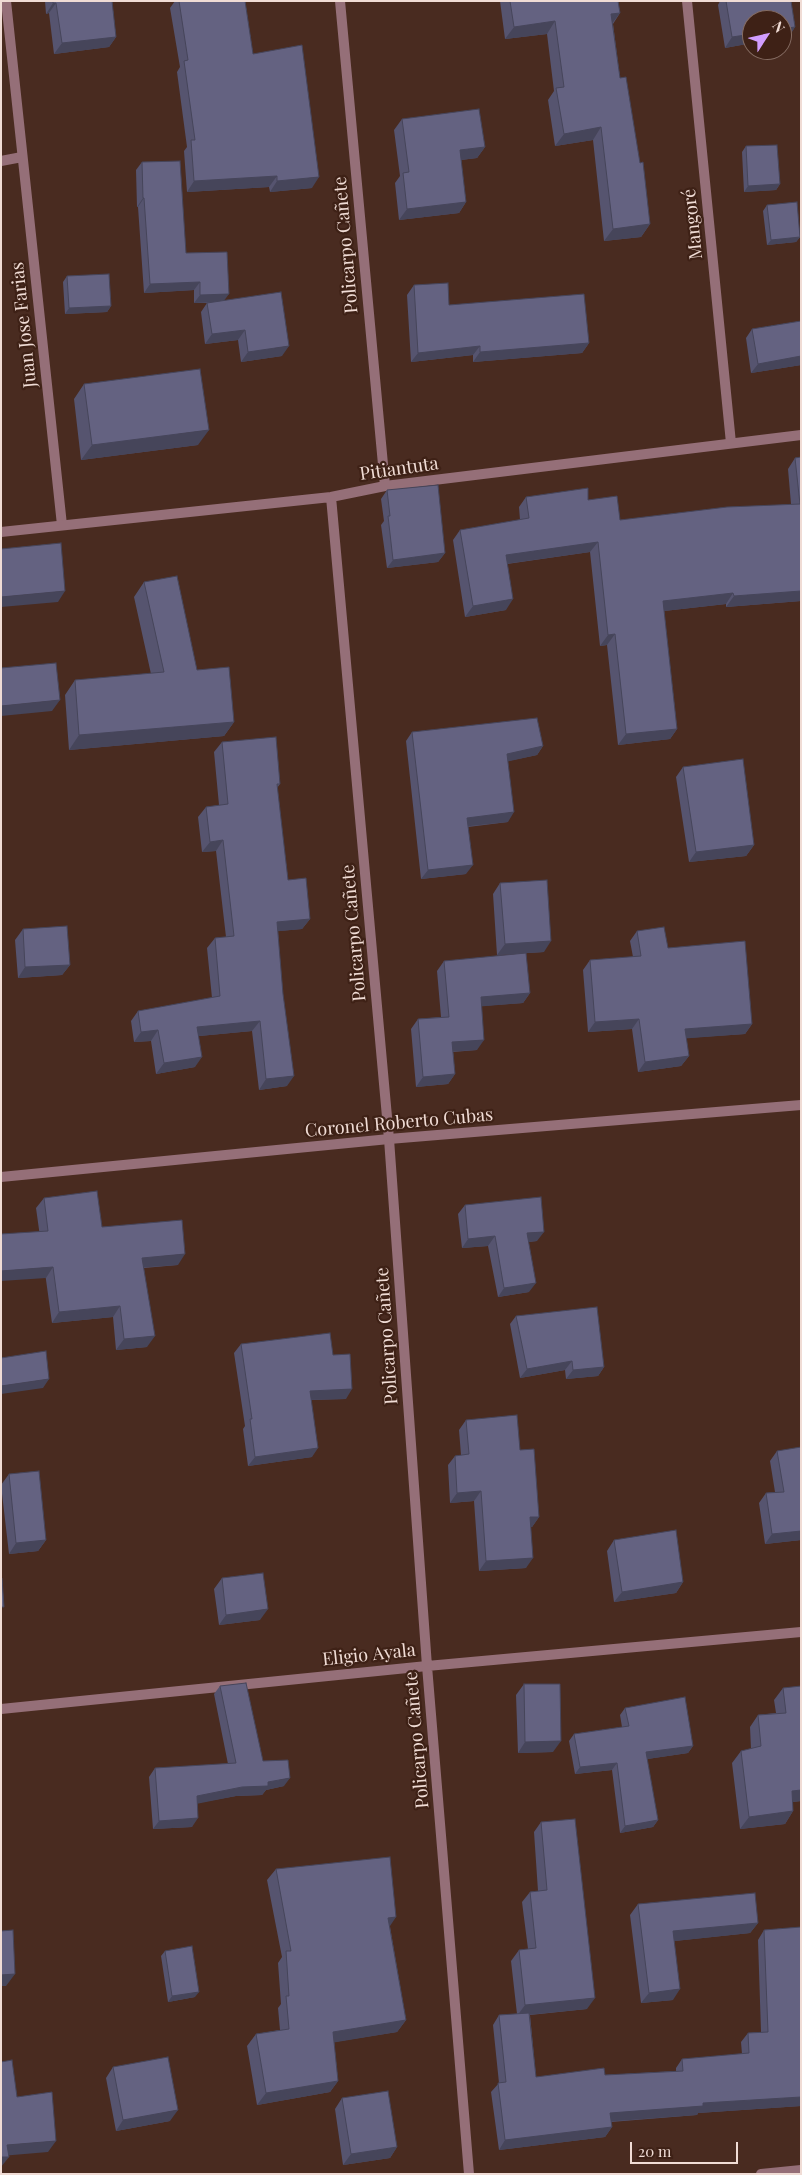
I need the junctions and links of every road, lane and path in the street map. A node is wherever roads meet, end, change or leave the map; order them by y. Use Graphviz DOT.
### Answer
graph roads {
  1 [pos="6,1"];
  2 [pos="340,1"];
  3 [pos="687,1"];
  4 [pos="22,157"];
  5 [pos="1,161"];
  6 [pos="801,435"];
  7 [pos="731,443"];
  8 [pos="385,486"];
  9 [pos="331,497"];
  10 [pos="62,525"];
  11 [pos="1,532"];
  12 [pos="801,1105"];
  13 [pos="389,1139"];
  14 [pos="1,1177"];
  15 [pos="801,1632"];
  16 [pos="427,1666"];
  17 [pos="1,1708"];
  18 [pos="801,2170"];
  19 [pos="470,2174"];
  20 [pos="761,2174"];
  1 -- 4 [label="street, Juan Jose Farias"];
  2 -- 8 [label="street, Policarpo Cañete"];
  3 -- 7 [label="street, Mangoré"];
  4 -- 5 [label="street"];
  4 -- 10 [label="street, Juan Jose Farias"];
  6 -- 7 [label="street, Pitiantuta"];
  7 -- 8 [label="street, Pitiantuta"];
  8 -- 9 [label="street, Pitiantuta"];
  9 -- 10 [label="street, Pitiantuta"];
  9 -- 13 [label="street, Policarpo Cañete"];
  10 -- 11 [label="street, Pitiantuta"];
  12 -- 13 [label="street, Coronel Roberto Cubas"];
  13 -- 14 [label="street, Coronel Roberto Cubas"];
  13 -- 16 [label="street, Policarpo Cañete"];
  15 -- 16 [label="street, Eligio Ayala"];
  16 -- 17 [label="street, Eligio Ayala"];
  16 -- 19 [label="street, Policarpo Cañete"];
  18 -- 20 [label="street"];
}
